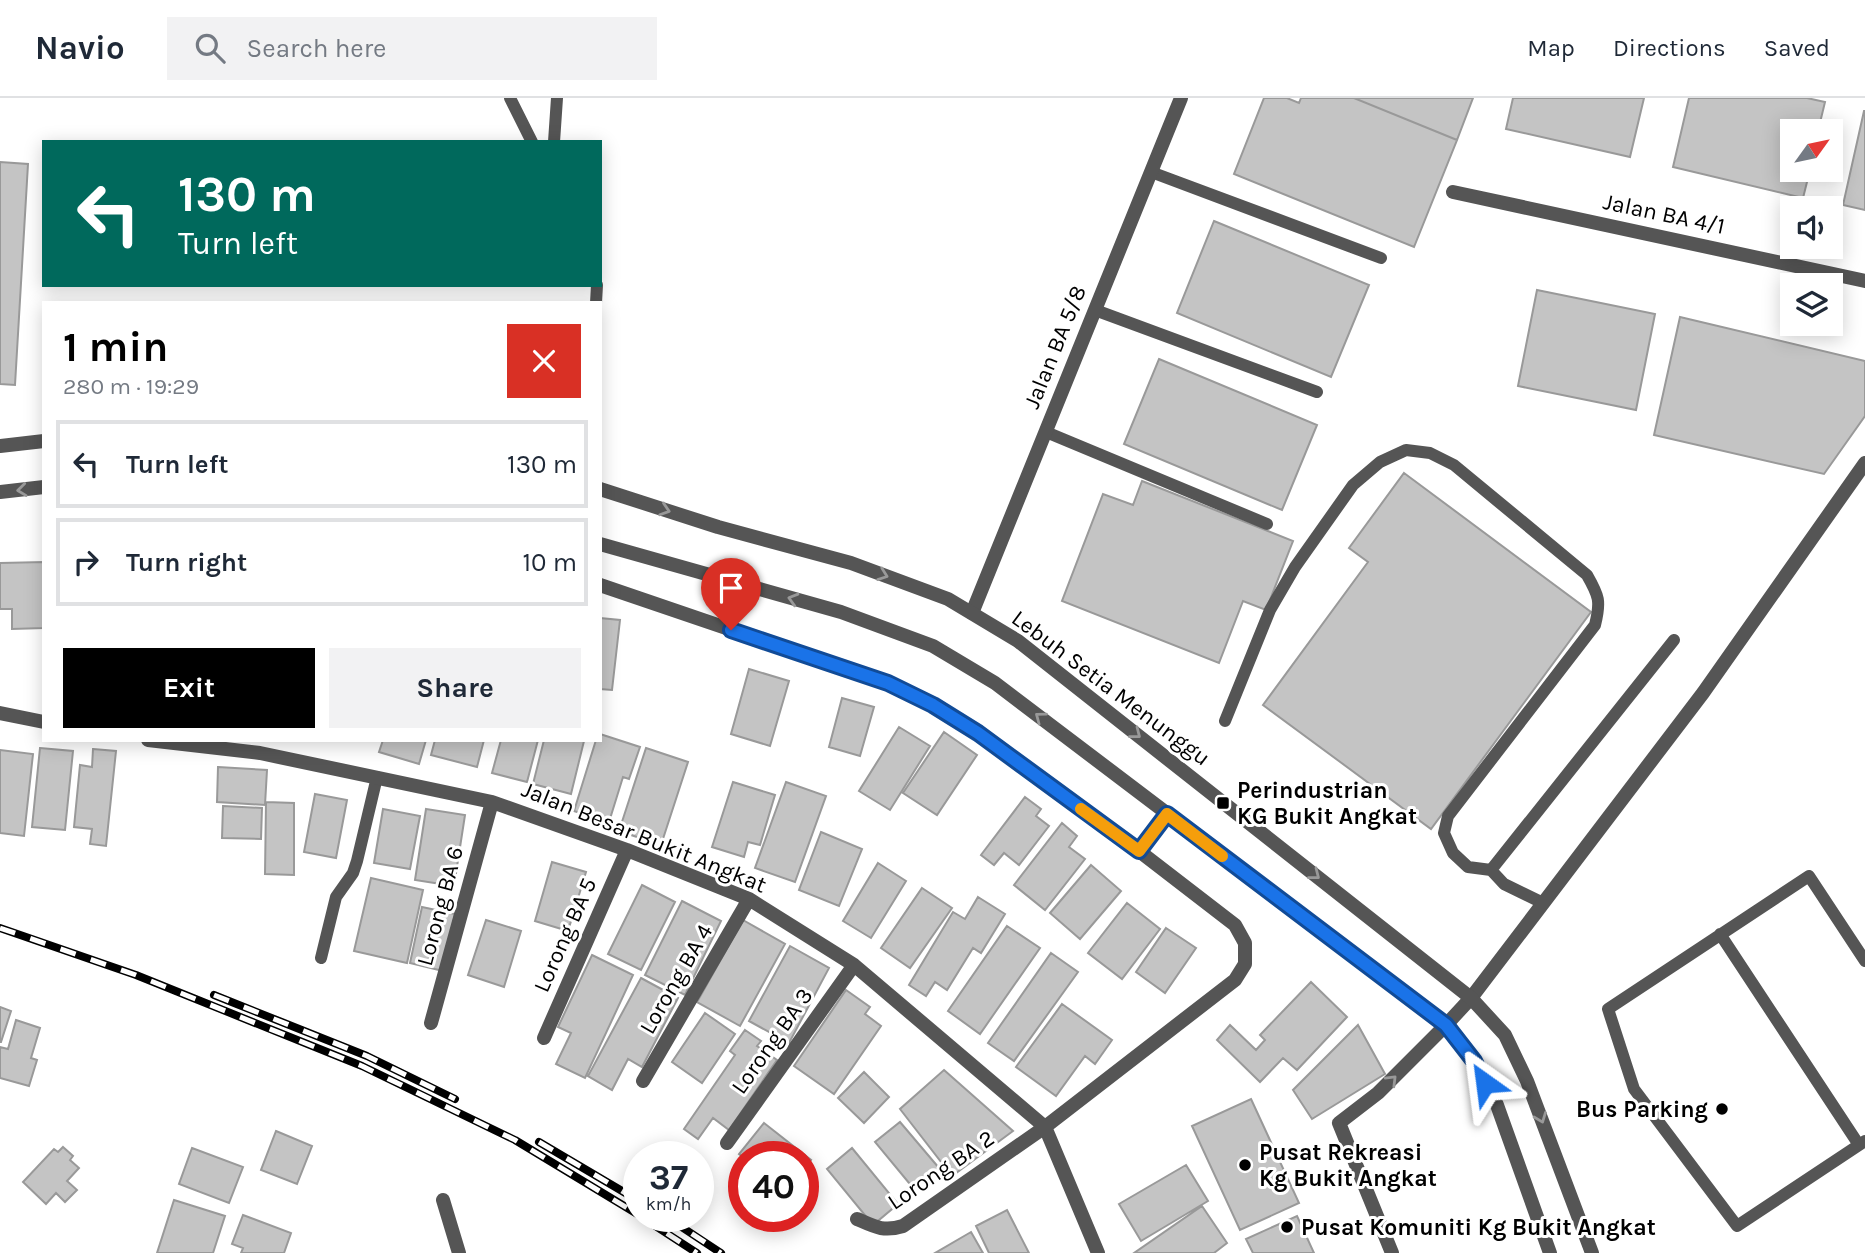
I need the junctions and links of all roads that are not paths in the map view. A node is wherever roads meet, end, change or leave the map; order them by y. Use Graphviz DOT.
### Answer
graph roads {
  1 [pos="510,98"];
  2 [pos="557,98"];
  3 [pos="1181,98"];
  4 [pos="531,140"];
  5 [pos="554,140"];
  6 [pos="1151,172"];
  7 [pos="1453,192"];
  8 [pos="1381,258"];
  9 [pos="1865,281"];
  10 [pos="1095,310"];
  11 [pos="1317,392"];
  12 [pos="1046,432"];
  13 [pos="42,441"];
  14 [pos="0,446"];
  15 [pos="1865,463"];
  16 [pos="42,487"];
  17 [pos="602,490"];
  18 [pos="0,492"];
  19 [pos="1268,524"];
  20 [pos="602,545"];
  21 [pos="602,587"];
  22 [pos="972,613"];
  23 [pos="1674,640"];
  24 [pos="0,713"];
  25 [pos="1225,721"];
  26 [pos="42,723"];
  27 [pos="165,742"];
  28 [pos="377,777"];
  29 [pos="492,802"];
  30 [pos="1167,814"];
  31 [pos="627,850"];
  32 [pos="1139,851"];
  33 [pos="1492,870"];
  34 [pos="749,899"];
  35 [pos="1543,903"];
  36 [pos="1720,934"];
  37 [pos="321,958"];
  38 [pos="1865,961"];
  39 [pos="853,965"];
  40 [pos="1471,998"];
  41 [pos="431,1023"];
  42 [pos="1446,1025"];
  43 [pos="544,1038"];
  44 [pos="643,1082"];
  45 [pos="1045,1127"];
  46 [pos="727,1143"];
  47 [pos="1862,1143"];
  48 [pos="443,1200"];
  49 [pos="857,1219"];
  50 [pos="459,1253"];
  51 [pos="1098,1253"];
  52 [pos="1392,1253"];
  53 [pos="1550,1253"];
  54 [pos="1592,1253"];
  1 -- 4 [label="lane"];
  2 -- 5 [label="lane"];
  3 -- 6 [label="street, Jalan BA 5/8"];
  6 -- 8 [label="lane"];
  6 -- 10 [label="street, Jalan BA 5/8"];
  7 -- 9 [label="street, Jalan BA 4/1"];
  10 -- 11 [label="lane"];
  10 -- 12 [label="street, Jalan BA 5/8"];
  12 -- 19 [label="lane"];
  12 -- 22 [label="street, Jalan BA 5/8"];
  13 -- 14 [label="street"];
  15 -- 35 [label="street"];
  16 -- 18 [label="street, one-way"];
  17 -- 22 [label="street, Lebuh Setia Menunggu, one-way"];
  30 -- 20 [label="street, one-way"];
  21 -- 32 [label="street, Lorong BA 2"];
  22 -- 40 [label="street, Lebuh Setia Menunggu, one-way"];
  23 -- 33 [label="lane"];
  24 -- 26 [label="street"];
  25 -- 33 [label="lane"];
  27 -- 28 [label="street, Jalan Besar Bukit Angkat"];
  28 -- 29 [label="street, Jalan Besar Bukit Angkat"];
  28 -- 37 [label="lane"];
  29 -- 31 [label="street, Jalan Besar Bukit Angkat"];
  29 -- 41 [label="street, Lorong BA 6"];
  30 -- 32 [label="street"];
  30 -- 42 [label="street"];
  31 -- 34 [label="street, Jalan Besar Bukit Angkat"];
  31 -- 43 [label="street, Lorong BA 5"];
  32 -- 45 [label="street, Lorong BA 2"];
  33 -- 35 [label="lane"];
  34 -- 39 [label="street, Jalan Besar Bukit Angkat"];
  34 -- 44 [label="street, Lorong BA 4"];
  35 -- 40 [label="street"];
  36 -- 38 [label="lane"];
  36 -- 47 [label="lane"];
  36 -- 47 [label="lane"];
  39 -- 45 [label="street, Jalan Besar Bukit Angkat"];
  39 -- 46 [label="street, Lorong BA 3"];
  40 -- 42 [label="street"];
  40 -- 54 [label="street, Lebuh Setia Menunggu, one-way"];
  52 -- 42 [label="street, one-way"];
  42 -- 53 [label="street"];
  45 -- 49 [label="street, Lorong BA 2"];
  45 -- 51 [label="street, Jalan Besar Bukit Angkat"];
  48 -- 50 [label="street"];
}
